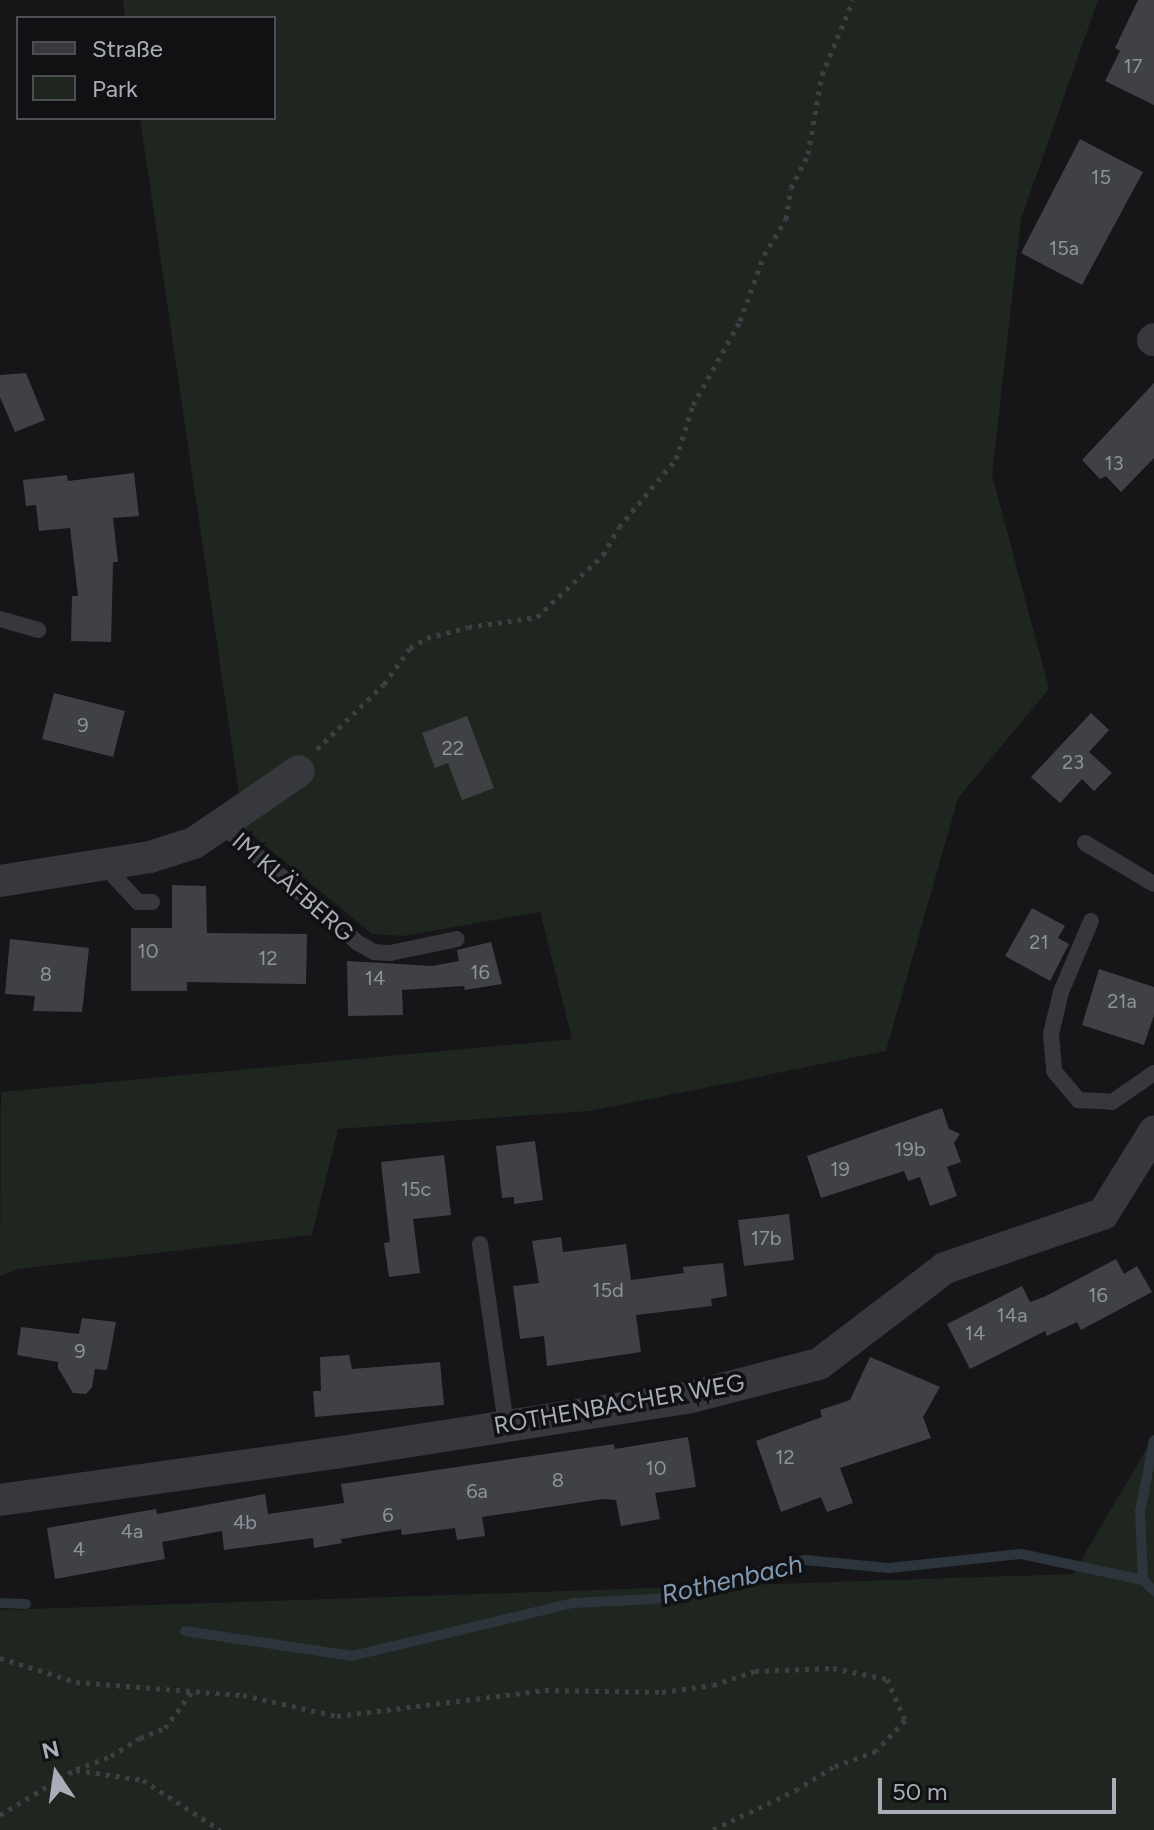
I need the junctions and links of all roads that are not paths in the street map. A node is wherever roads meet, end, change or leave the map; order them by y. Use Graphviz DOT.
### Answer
graph roads {
  1 [pos="0,619"];
  2 [pos="38,630"];
  3 [pos="299,771"];
  4 [pos="223,826"];
  5 [pos="1085,843"];
  6 [pos="103,864"];
  7 [pos="0,881"];
  8 [pos="1154,884"];
  9 [pos="145,902"];
  10 [pos="1091,921"];
  11 [pos="457,939"];
  12 [pos="1154,1073"];
  13 [pos="1154,1132"];
  14 [pos="480,1244"];
  15 [pos="506,1425"];
  16 [pos="0,1500"];
  1 -- 2 [label="lane"];
  3 -- 4 [label="street, IM KLÄFBERG"];
  4 -- 6 [label="street, IM KLÄFBERG"];
  4 -- 11 [label="lane, IM KLÄFBERG"];
  5 -- 8 [label="lane"];
  6 -- 7 [label="street, IM KLÄFBERG"];
  6 -- 9 [label="lane"];
  10 -- 12 [label="lane"];
  13 -- 15 [label="street, ROTHENBACHER WEG"];
  14 -- 15 [label="lane"];
  15 -- 16 [label="street, ROTHENBACHER WEG"];
}
